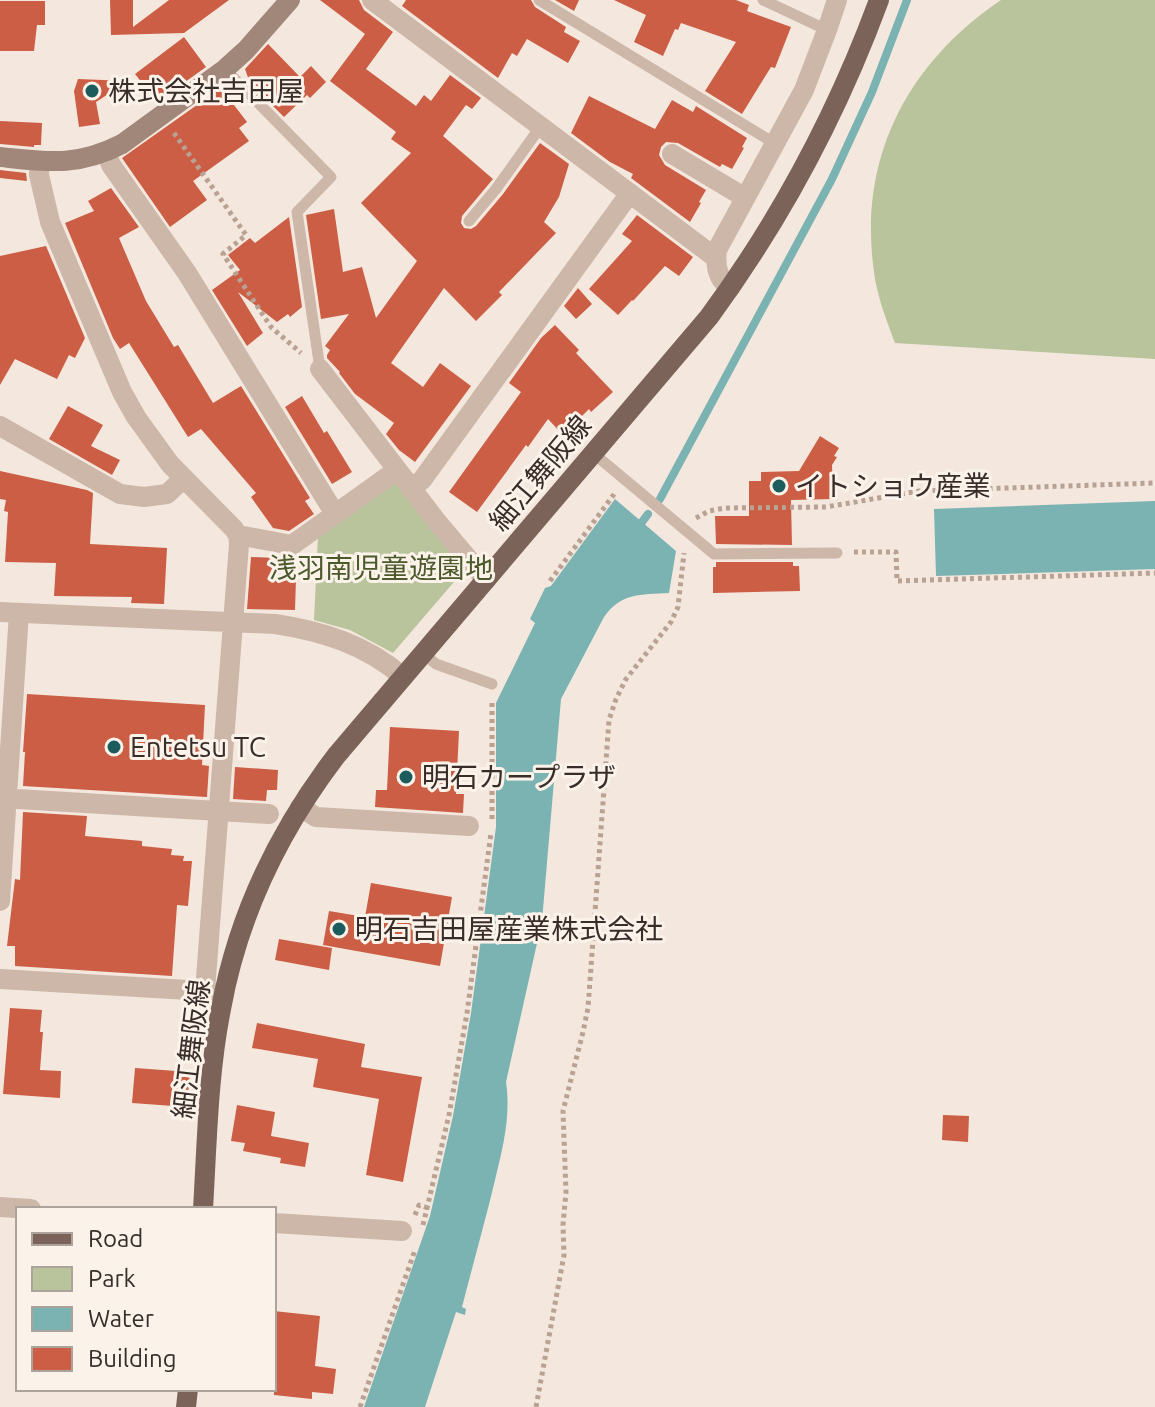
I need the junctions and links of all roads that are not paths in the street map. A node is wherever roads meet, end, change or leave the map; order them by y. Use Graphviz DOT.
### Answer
graph roads {
  1 [pos="290,0"];
  2 [pos="372,0"];
  3 [pos="539,0"];
  4 [pos="763,0"];
  5 [pos="837,0"];
  6 [pos="879,0"];
  7 [pos="827,30"];
  8 [pos="225,69"];
  9 [pos="541,126"];
  10 [pos="774,143"];
  11 [pos="106,152"];
  12 [pos="672,154"];
  13 [pos="0,157"];
  14 [pos="40,162"];
  15 [pos="630,193"];
  16 [pos="744,197"];
  17 [pos="469,221"];
  18 [pos="716,258"];
  19 [pos="730,288"];
  20 [pos="320,369"];
  21 [pos="0,426"];
  22 [pos="593,453"];
  23 [pos="397,470"];
  24 [pos="184,478"];
  25 [pos="411,488"];
  26 [pos="335,514"];
  27 [pos="238,535"];
  28 [pos="837,553"];
  29 [pos="486,580"];
  30 [pos="10,613"];
  31 [pos="233,622"];
  32 [pos="423,653"];
  33 [pos="403,677"];
  34 [pos="492,684"];
  35 [pos="3,799"];
  36 [pos="300,807"];
  37 [pos="219,811"];
  38 [pos="269,814"];
  39 [pos="469,826"];
  40 [pos="0,901"];
  41 [pos="0,979"];
  42 [pos="214,993"];
  43 [pos="203,1207"];
  44 [pos="276,1223"];
  45 [pos="413,1235"];
  1 -- 8 [label="main road"];
  2 -- 9 [label="street"];
  3 -- 10 [label="lane"];
  4 -- 7 [label="lane"];
  5 -- 7 [label="street"];
  6 -- 19 [label="main road, 細江舞阪線"];
  7 -- 10 [label="street"];
  8 -- 11 [label="main road"];
  8 -- 20 [label="lane"];
  9 -- 15 [label="street"];
  9 -- 17 [label="lane"];
  10 -- 16 [label="street"];
  11 -- 14 [label="main road"];
  11 -- 26 [label="street"];
  12 -- 16 [label="street"];
  13 -- 14 [label="main road"];
  14 -- 24 [label="street"];
  15 -- 18 [label="street"];
  15 -- 25 [label="street"];
  16 -- 18 [label="street"];
  18 -- 19 [label="street"];
  19 -- 22 [label="main road, 細江舞阪線"];
  20 -- 23 [label="street"];
  21 -- 24 [label="street"];
  22 -- 28 [label="lane"];
  22 -- 29 [label="main road, 細江舞阪線"];
  23 -- 25 [label="street"];
  23 -- 26 [label="street"];
  24 -- 27 [label="street"];
  25 -- 29 [label="street"];
  26 -- 27 [label="street"];
  27 -- 31 [label="street"];
  29 -- 32 [label="main road, 細江舞阪線"];
  30 -- 31 [label="street"];
  30 -- 35 [label="street"];
  31 -- 33 [label="street"];
  31 -- 37 [label="street"];
  32 -- 33 [label="main road, 細江舞阪線"];
  32 -- 34 [label="lane"];
  33 -- 36 [label="main road, 細江舞阪線"];
  35 -- 37 [label="street"];
  35 -- 40 [label="street"];
  36 -- 39 [label="street"];
  36 -- 42 [label="main road, 細江舞阪線"];
  37 -- 38 [label="street"];
  37 -- 42 [label="street"];
  41 -- 42 [label="street"];
  42 -- 43 [label="main road, 細江舞阪線"];
  44 -- 45 [label="street"];
}
